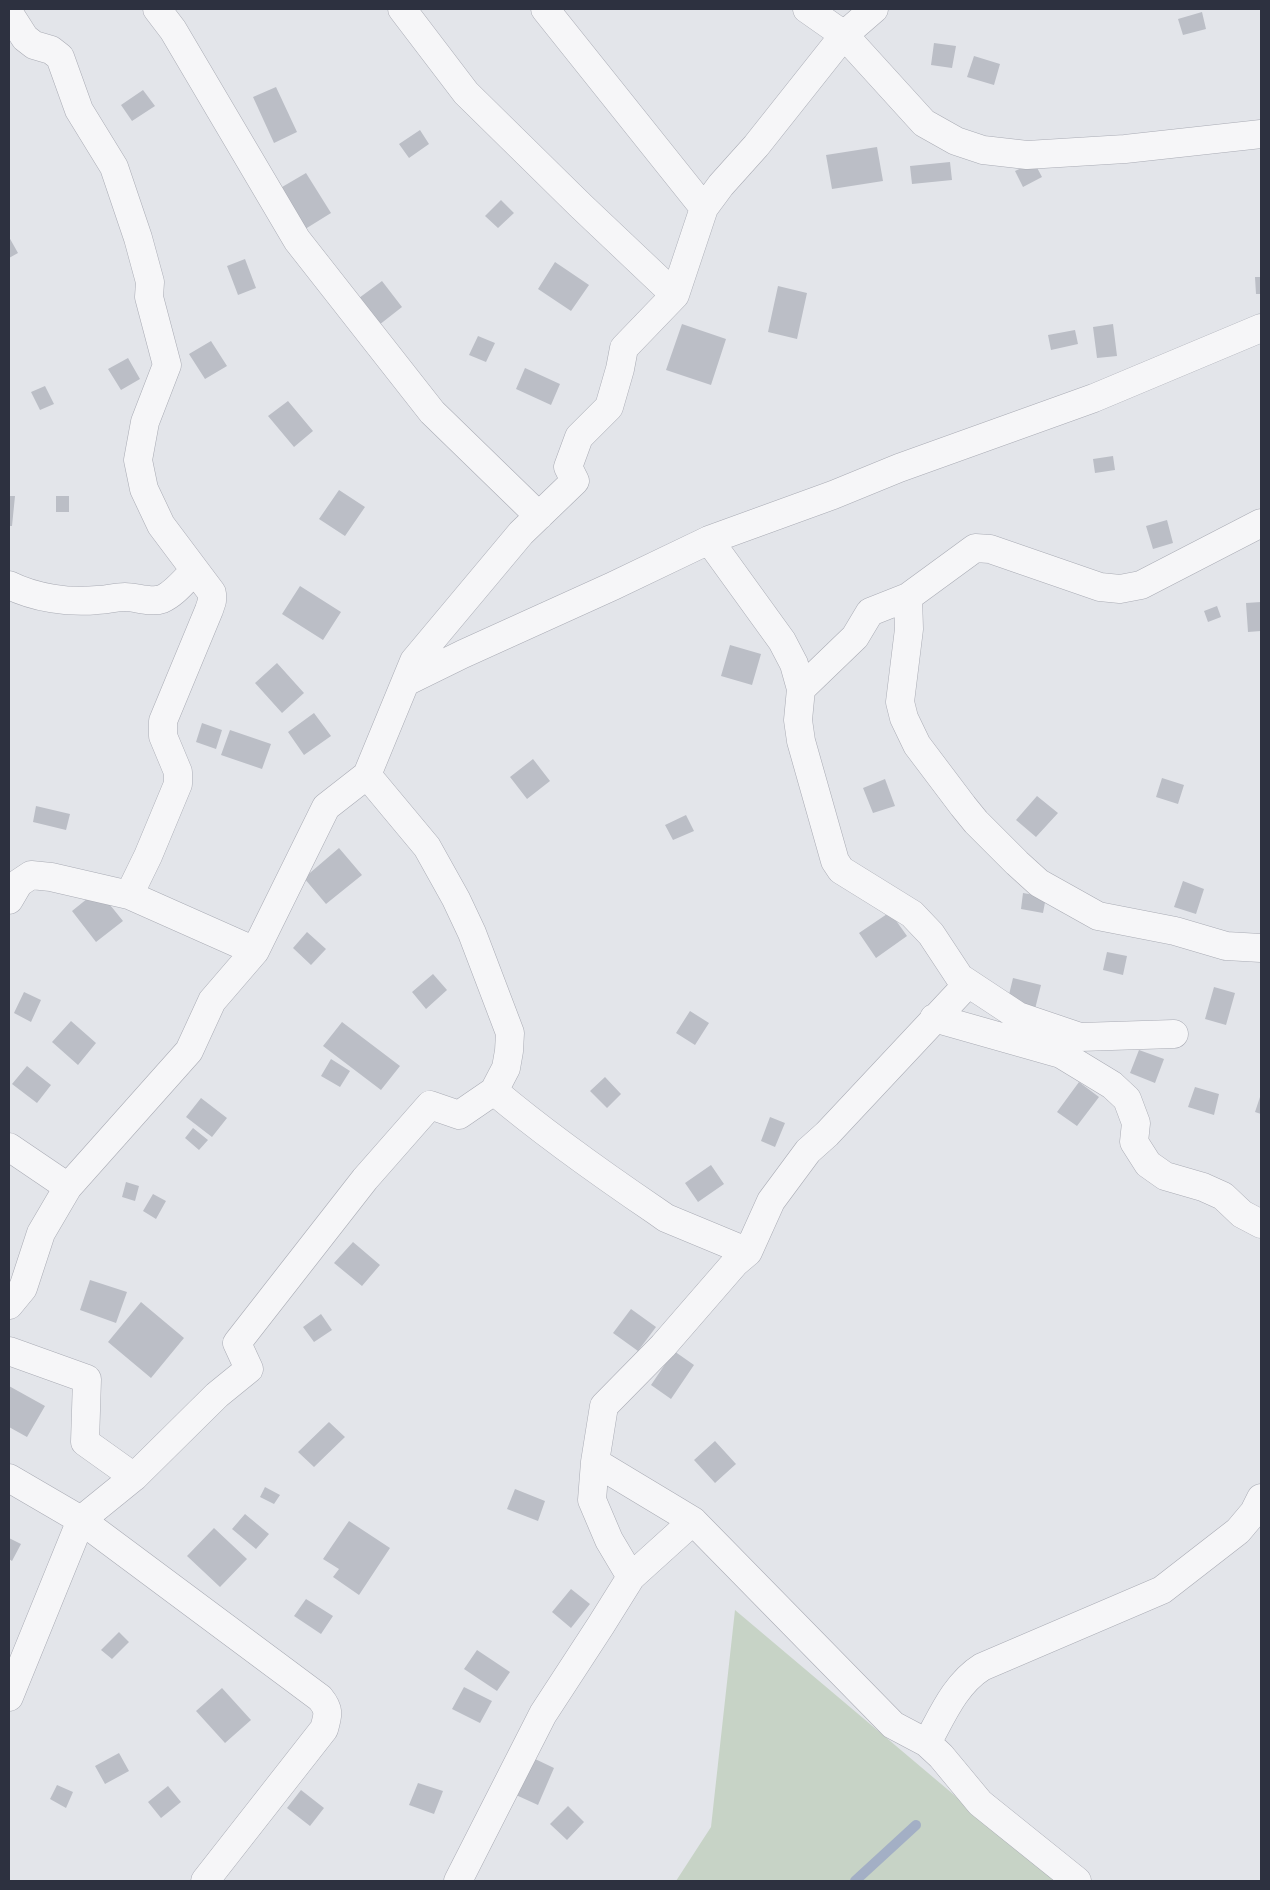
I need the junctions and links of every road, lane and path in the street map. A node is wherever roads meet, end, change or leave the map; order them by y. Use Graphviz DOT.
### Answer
graph roads {
  1 [pos="157,9"];
  2 [pos="402,9"];
  3 [pos="545,9"];
  4 [pos="807,9"];
  5 [pos="874,9"];
  6 [pos="9,13"];
  7 [pos="844,35"];
  8 [pos="1261,134"];
  9 [pos="704,208"];
  10 [pos="675,295"];
  11 [pos="1261,328"];
  12 [pos="539,516"];
  13 [pos="1261,523"];
  14 [pos="709,540"];
  15 [pos="194,571"];
  16 [pos="9,585"];
  17 [pos="908,597"];
  18 [pos="406,682"];
  19 [pos="800,688"];
  20 [pos="367,775"];
  21 [pos="129,895"];
  22 [pos="9,900"];
  23 [pos="1261,948"];
  24 [pos="255,951"];
  25 [pos="962,979"];
  26 [pos="934,1018"];
  27 [pos="1174,1034"];
  28 [pos="494,1091"];
  29 [pos="9,1147"];
  30 [pos="68,1187"];
  31 [pos="1261,1224"];
  32 [pos="748,1252"];
  33 [pos="9,1305"];
  34 [pos="9,1351"];
  35 [pos="595,1462"];
  36 [pos="134,1477"];
  37 [pos="9,1478"];
  38 [pos="1261,1498"];
  39 [pos="81,1520"];
  40 [pos="693,1521"];
  41 [pos="631,1577"];
  42 [pos="9,1697"];
  43 [pos="927,1743"];
  44 [pos="205,1881"];
  45 [pos="458,1881"];
  46 [pos="1078,1881"];
  1 -- 12 [label="street"];
  2 -- 10 [label="street"];
  3 -- 9 [label="street"];
  4 -- 7 [label="street"];
  5 -- 7 [label="street"];
  6 -- 15 [label="street"];
  7 -- 8 [label="street"];
  7 -- 9 [label="street"];
  9 -- 10 [label="street"];
  10 -- 12 [label="street"];
  11 -- 14 [label="street"];
  12 -- 18 [label="street"];
  13 -- 17 [label="street"];
  14 -- 18 [label="street"];
  14 -- 19 [label="street"];
  15 -- 16 [label="street"];
  15 -- 21 [label="street"];
  17 -- 19 [label="street"];
  17 -- 23 [label="street"];
  18 -- 20 [label="street"];
  19 -- 25 [label="street"];
  20 -- 24 [label="street"];
  20 -- 28 [label="street"];
  21 -- 22 [label="street"];
  21 -- 24 [label="street"];
  24 -- 30 [label="street"];
  25 -- 26 [label="street"];
  25 -- 27 [label="street"];
  26 -- 31 [label="street"];
  26 -- 32 [label="street"];
  28 -- 32 [label="street"];
  28 -- 36 [label="street"];
  29 -- 30 [label="street"];
  30 -- 33 [label="street"];
  32 -- 35 [label="street"];
  34 -- 36 [label="street"];
  35 -- 40 [label="street"];
  35 -- 41 [label="street"];
  36 -- 39 [label="street"];
  37 -- 39 [label="street"];
  38 -- 43 [label="street"];
  39 -- 42 [label="street"];
  39 -- 44 [label="street"];
  40 -- 41 [label="street"];
  40 -- 43 [label="street"];
  41 -- 45 [label="street"];
  43 -- 46 [label="street"];
}
